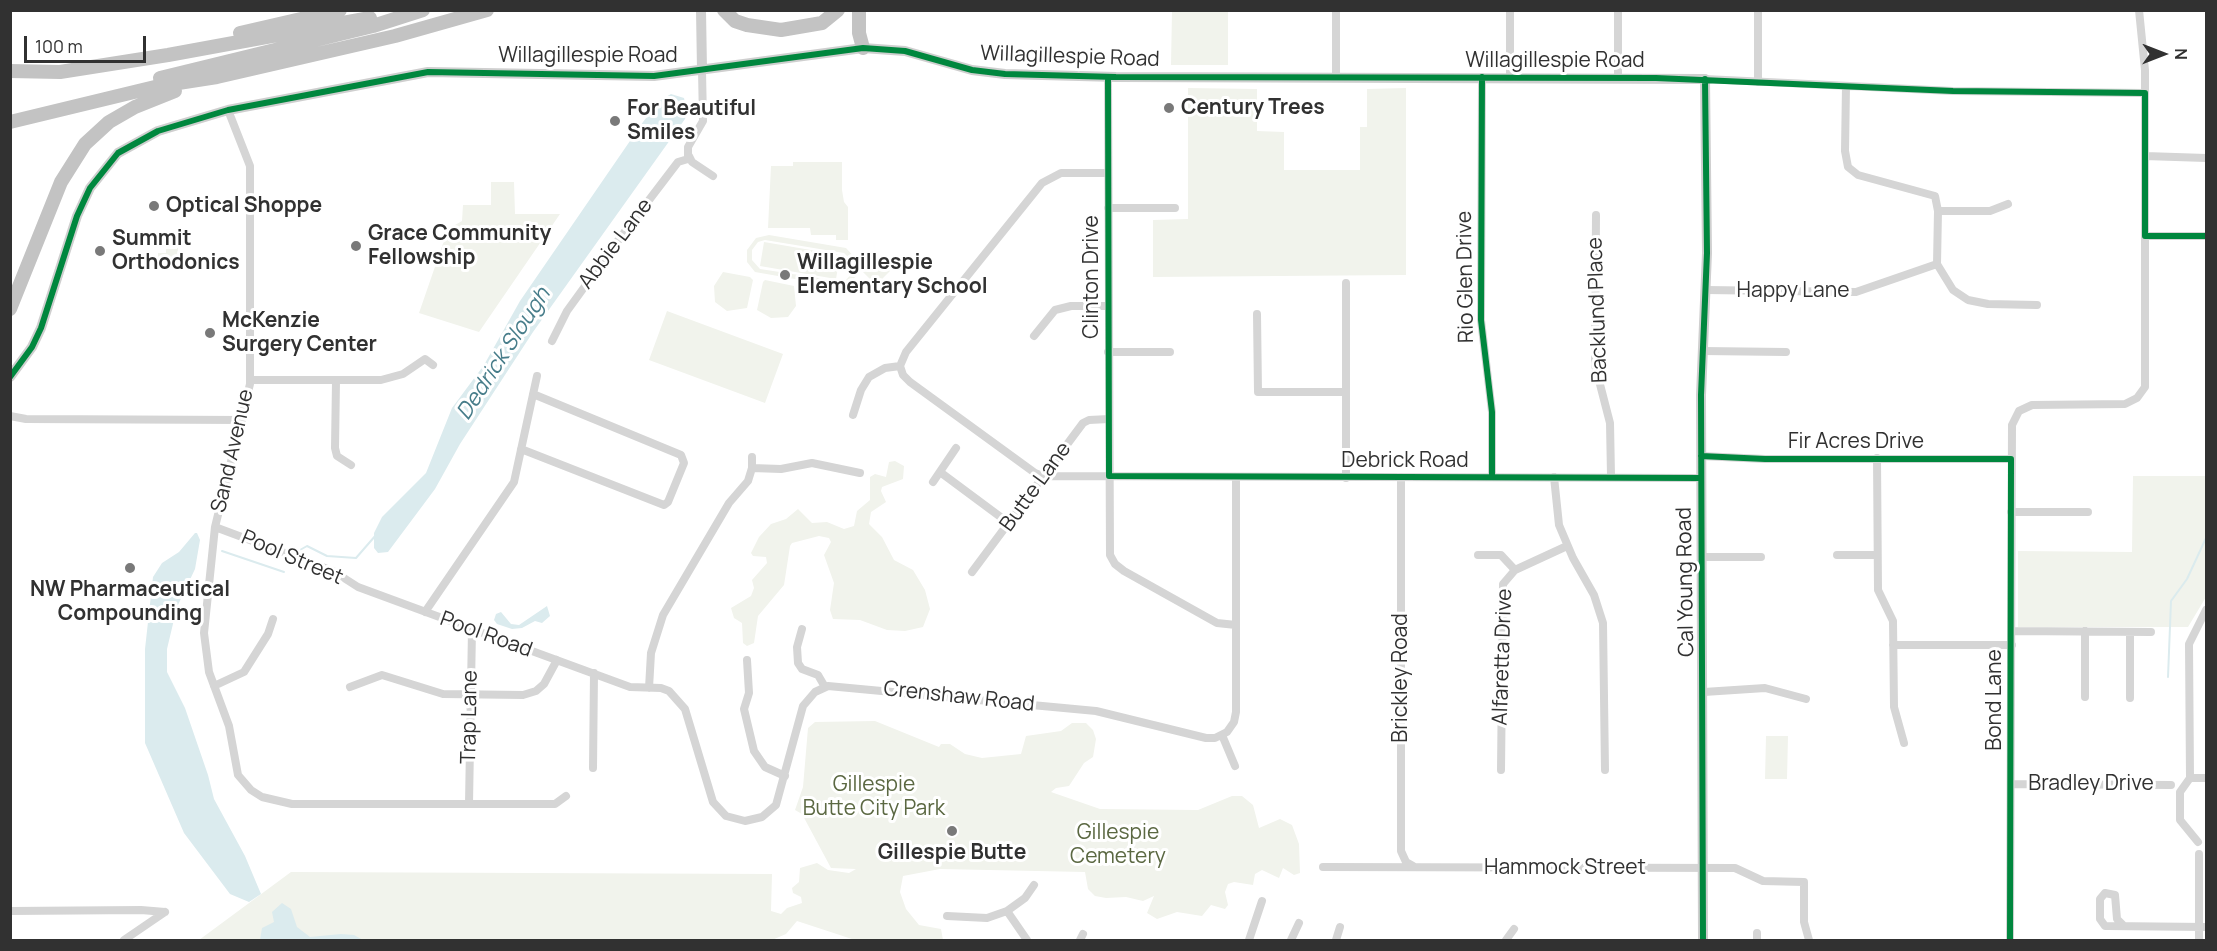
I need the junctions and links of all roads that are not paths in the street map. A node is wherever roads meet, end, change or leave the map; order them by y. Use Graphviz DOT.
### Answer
graph roads {
  1 [pos="340,10"];
  2 [pos="410,10"];
  3 [pos="423,10"];
  4 [pos="487,10"];
  5 [pos="701,10"];
  6 [pos="724,10"];
  7 [pos="838,10"];
  8 [pos="860,10"];
  9 [pos="867,10"];
  10 [pos="1336,10"];
  11 [pos="1510,10"];
  12 [pos="1618,10"];
  13 [pos="1758,10"];
  14 [pos="2139,10"];
  15 [pos="863,48"];
  16 [pos="124,60"];
  17 [pos="702,70"];
  18 [pos="10,71"];
  19 [pos="217,77"];
  20 [pos="1108,77"];
  21 [pos="1336,77"];
  22 [pos="1482,77"];
  23 [pos="1510,77"];
  24 [pos="1618,78"];
  25 [pos="1705,80"];
  26 [pos="1758,82"];
  27 [pos="1846,86"];
  28 [pos="2145,93"];
  29 [pos="228,110"];
  30 [pos="10,113"];
  31 [pos="10,122"];
  32 [pos="689,156"];
  33 [pos="2145,156"];
  34 [pos="2206,158"];
  35 [pos="1108,173"];
  36 [pos="713,176"];
  37 [pos="2007,204"];
  38 [pos="1108,208"];
  39 [pos="1175,208"];
  40 [pos="1938,211"];
  41 [pos="1596,215"];
  42 [pos="2145,236"];
  43 [pos="2206,236"];
  44 [pos="1936,264"];
  45 [pos="1346,283"];
  46 [pos="1706,290"];
  47 [pos="2037,305"];
  48 [pos="1108,306"];
  49 [pos="10,309"];
  50 [pos="1257,314"];
  51 [pos="1034,336"];
  52 [pos="552,341"];
  53 [pos="1703,351"];
  54 [pos="1108,352"];
  55 [pos="1170,352"];
  56 [pos="1786,352"];
  57 [pos="433,365"];
  58 [pos="900,366"];
  59 [pos="537,376"];
  60 [pos="10,377"];
  61 [pos="249,380"];
  62 [pos="336,381"];
  63 [pos="1346,392"];
  64 [pos="533,394"];
  65 [pos="853,415"];
  66 [pos="10,416"];
  67 [pos="1109,419"];
  68 [pos="242,420"];
  69 [pos="956,448"];
  70 [pos="521,449"];
  71 [pos="1701,456"];
  72 [pos="752,457"];
  73 [pos="1877,458"];
  74 [pos="2011,459"];
  75 [pos="351,465"];
  76 [pos="752,468"];
  77 [pos="940,472"];
  78 [pos="860,473"];
  79 [pos="1045,476"];
  80 [pos="1109,476"];
  81 [pos="1611,476"];
  82 [pos="1401,477"];
  83 [pos="1492,477"];
  84 [pos="1554,477"];
  85 [pos="1236,478"];
  86 [pos="1346,478"];
  87 [pos="1701,478"];
  88 [pos="933,482"];
  89 [pos="2011,512"];
  90 [pos="2088,512"];
  91 [pos="1010,524"];
  92 [pos="215,527"];
  93 [pos="1567,546"];
  94 [pos="1478,555"];
  95 [pos="1837,555"];
  96 [pos="1877,555"];
  97 [pos="1701,557"];
  98 [pos="1761,557"];
  99 [pos="1515,570"];
  100 [pos="972,572"];
  101 [pos="368,591"];
  102 [pos="2206,610"];
  103 [pos="425,612"];
  104 [pos="273,619"];
  105 [pos="1236,625"];
  106 [pos="472,629"];
  107 [pos="802,629"];
  108 [pos="2012,631"];
  109 [pos="2085,631"];
  110 [pos="2130,632"];
  111 [pos="2151,632"];
  112 [pos="1893,645"];
  113 [pos="2012,645"];
  114 [pos="557,660"];
  115 [pos="747,660"];
  116 [pos="594,673"];
  117 [pos="214,686"];
  118 [pos="350,687"];
  119 [pos="825,687"];
  120 [pos="649,688"];
  121 [pos="1704,692"];
  122 [pos="470,695"];
  123 [pos="2085,697"];
  124 [pos="2130,698"];
  125 [pos="1806,699"];
  126 [pos="1222,735"];
  127 [pos="1904,742"];
  128 [pos="1235,766"];
  129 [pos="593,768"];
  130 [pos="1501,770"];
  131 [pos="1605,770"];
  132 [pos="785,776"];
  133 [pos="2190,778"];
  134 [pos="2206,778"];
  135 [pos="2012,784"];
  136 [pos="2171,785"];
  137 [pos="566,796"];
  138 [pos="469,804"];
  139 [pos="2196,839"];
  140 [pos="2199,854"];
  141 [pos="1323,867"];
  142 [pos="1420,867"];
  143 [pos="1703,868"];
  144 [pos="1034,885"];
  145 [pos="1262,902"];
  146 [pos="10,911"];
  147 [pos="1007,911"];
  148 [pos="947,916"];
  149 [pos="1299,923"];
  150 [pos="2124,926"];
  151 [pos="1340,927"];
  152 [pos="2203,927"];
  153 [pos="1514,929"];
  154 [pos="124,940"];
  155 [pos="1027,940"];
  156 [pos="1249,940"];
  157 [pos="1291,940"];
  158 [pos="1336,940"];
  159 [pos="1506,940"];
  160 [pos="1703,940"];
  161 [pos="1809,940"];
  162 [pos="2010,940"];
  163 [pos="2199,940"];
  1 -- 16 [label="highway"];
  2 -- 16 [label="highway"];
  3 -- 30 [label="highway"];
  4 -- 19 [label="highway"];
  5 -- 17 [label="main road"];
  6 -- 7 [label="highway"];
  8 -- 15 [label="highway"];
  9 -- 15 [label="highway"];
  10 -- 21 [label="street"];
  11 -- 23 [label="street"];
  12 -- 24 [label="street"];
  13 -- 26 [label="street"];
  14 -- 28 [label="street"];
  15 -- 17 [label="main road, Willagillespie Road"];
  15 -- 20 [label="main road, Willagillespie Road"];
  16 -- 18 [label="highway"];
  17 -- 29 [label="main road, Willagillespie Road"];
  17 -- 32 [label="street, Abbie Lane"];
  19 -- 31 [label="highway"];
  19 -- 49 [label="highway"];
  20 -- 21 [label="main road, Willagillespie Road"];
  20 -- 35 [label="street, Clinton Drive"];
  21 -- 22 [label="main road, Willagillespie Road"];
  22 -- 23 [label="main road, Willagillespie Road"];
  22 -- 83 [label="street, Rio Glen Drive"];
  23 -- 24 [label="main road, Willagillespie Road"];
  24 -- 25 [label="main road, Willagillespie Road"];
  25 -- 26 [label="street, Willagillespie Road"];
  25 -- 46 [label="main road, Cal Young Road"];
  26 -- 27 [label="street, Willagillespie Road"];
  27 -- 28 [label="street, Willagillespie Road"];
  27 -- 40 [label="street"];
  28 -- 33 [label="street"];
  29 -- 60 [label="main road, Willagillespie Road"];
  29 -- 61 [label="street, Sand Avenue"];
  32 -- 36 [label="street"];
  32 -- 52 [label="street, Abbie Lane"];
  33 -- 34 [label="street"];
  33 -- 42 [label="street"];
  35 -- 38 [label="street, Clinton Drive"];
  35 -- 58 [label="street"];
  37 -- 40 [label="street"];
  38 -- 39 [label="street"];
  38 -- 48 [label="street, Clinton Drive"];
  40 -- 44 [label="street"];
  41 -- 81 [label="street, Backlund Place"];
  42 -- 43 [label="street"];
  42 -- 74 [label="street"];
  44 -- 46 [label="street, Happy Lane"];
  44 -- 47 [label="street"];
  45 -- 63 [label="street"];
  46 -- 53 [label="main road, Cal Young Road"];
  48 -- 51 [label="street"];
  48 -- 54 [label="street, Clinton Drive"];
  50 -- 63 [label="street"];
  53 -- 56 [label="street"];
  53 -- 71 [label="main road, Cal Young Road"];
  54 -- 55 [label="street, Clinton Drive"];
  54 -- 67 [label="street, Clinton Drive"];
  57 -- 62 [label="street"];
  58 -- 65 [label="street"];
  58 -- 79 [label="street, Debrick Road"];
  59 -- 64 [label="street"];
  61 -- 62 [label="street"];
  61 -- 68 [label="street, Sand Avenue"];
  62 -- 75 [label="street"];
  63 -- 86 [label="street"];
  64 -- 70 [label="street"];
  64 -- 70 [label="street"];
  66 -- 68 [label="street"];
  67 -- 79 [label="street, Butte Lane"];
  67 -- 80 [label="street, Clinton Drive"];
  68 -- 92 [label="street, Sand Avenue"];
  69 -- 77 [label="street"];
  70 -- 103 [label="street"];
  71 -- 73 [label="street, Fir Acres Drive"];
  71 -- 87 [label="main road, Cal Young Road"];
  72 -- 76 [label="street"];
  73 -- 74 [label="street, Fir Acres Drive"];
  73 -- 96 [label="street"];
  74 -- 89 [label="street, Bond Lane"];
  76 -- 78 [label="street"];
  76 -- 120 [label="street"];
  77 -- 88 [label="street"];
  77 -- 91 [label="street"];
  79 -- 80 [label="street, Debrick Road"];
  79 -- 91 [label="street, Butte Lane"];
  80 -- 85 [label="street, Debrick Road"];
  80 -- 105 [label="street, Clinton Drive"];
  81 -- 84 [label="street, Debrick Road"];
  81 -- 87 [label="street, Debrick Road"];
  82 -- 83 [label="street, Debrick Road"];
  82 -- 86 [label="street, Debrick Road"];
  82 -- 142 [label="street, Brickley Road"];
  83 -- 84 [label="street, Debrick Road"];
  84 -- 93 [label="street"];
  85 -- 86 [label="street, Debrick Road"];
  85 -- 105 [label="street"];
  87 -- 97 [label="main road, Cal Young Road"];
  89 -- 90 [label="street"];
  89 -- 108 [label="street, Bond Lane"];
  91 -- 100 [label="street, Butte Lane"];
  92 -- 101 [label="street, Pool Street"];
  92 -- 117 [label="street, Sand Avenue"];
  93 -- 99 [label="street, Alfaretta Drive"];
  93 -- 131 [label="street"];
  94 -- 99 [label="street"];
  95 -- 96 [label="street"];
  96 -- 112 [label="street"];
  97 -- 98 [label="street"];
  97 -- 121 [label="main road, Cal Young Road"];
  99 -- 130 [label="street, Alfaretta Drive"];
  101 -- 103 [label="street, Pool Road"];
  102 -- 133 [label="street"];
  103 -- 106 [label="street, Pool Road"];
  104 -- 117 [label="street"];
  105 -- 126 [label="street"];
  106 -- 114 [label="street, Pool Road"];
  106 -- 122 [label="street, Trap Lane"];
  107 -- 119 [label="street"];
  108 -- 109 [label="street"];
  108 -- 113 [label="street, Bond Lane"];
  109 -- 110 [label="street"];
  109 -- 123 [label="street"];
  110 -- 111 [label="street"];
  110 -- 124 [label="street"];
  112 -- 113 [label="street"];
  112 -- 127 [label="street"];
  113 -- 135 [label="street, Bond Lane"];
  114 -- 116 [label="street, Pool Road"];
  114 -- 122 [label="street"];
  115 -- 132 [label="street"];
  116 -- 120 [label="street, Pool Road"];
  116 -- 129 [label="street"];
  117 -- 138 [label="street, Sand Avenue"];
  118 -- 122 [label="street"];
  119 -- 126 [label="street, Crenshaw Road"];
  119 -- 132 [label="street"];
  120 -- 132 [label="street"];
  121 -- 125 [label="street"];
  121 -- 143 [label="main road, Cal Young Road"];
  122 -- 138 [label="street, Trap Lane"];
  126 -- 128 [label="street"];
  133 -- 134 [label="street"];
  133 -- 139 [label="street"];
  135 -- 136 [label="street, Bradley Drive"];
  135 -- 162 [label="street, Bond Lane"];
  137 -- 138 [label="street, Sand Avenue"];
  140 -- 152 [label="street"];
  141 -- 142 [label="street, Hammock Street"];
  142 -- 143 [label="street, Hammock Street"];
  143 -- 160 [label="main road, Cal Young Road"];
  143 -- 161 [label="street, Hammock Street"];
  144 -- 147 [label="street"];
  145 -- 156 [label="street"];
  146 -- 154 [label="street"];
  147 -- 148 [label="street"];
  147 -- 155 [label="street"];
  149 -- 157 [label="street"];
  150 -- 150 [label="street"];
  150 -- 152 [label="street"];
  151 -- 158 [label="street"];
  152 -- 163 [label="street"];
  153 -- 159 [label="street"];
}
